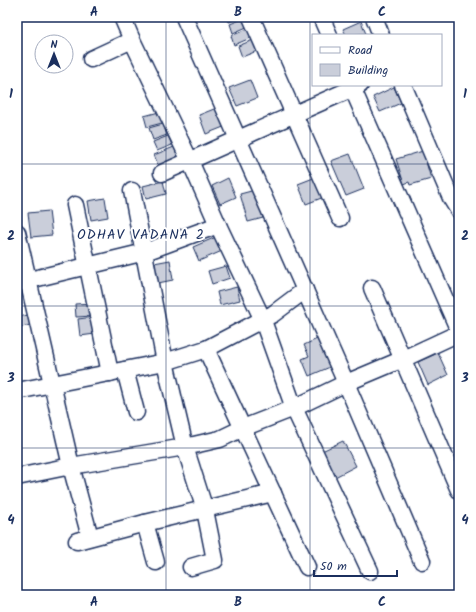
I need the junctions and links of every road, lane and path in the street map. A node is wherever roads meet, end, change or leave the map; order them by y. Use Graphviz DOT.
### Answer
graph roads {
  1 [pos="122,17"];
  2 [pos="184,17"];
  3 [pos="251,17"];
  4 [pos="321,17"];
  5 [pos="374,17"];
  6 [pos="329,34"];
  7 [pos="381,34"];
  8 [pos="132,40"];
  9 [pos="91,59"];
  10 [pos="355,86"];
  11 [pos="403,86"];
  12 [pos="294,114"];
  13 [pos="238,139"];
  14 [pos="190,161"];
  15 [pos="162,173"];
  16 [pos="132,191"];
  17 [pos="456,202"];
  18 [pos="75,205"];
  19 [pos="340,218"];
  20 [pos="218,225"];
  21 [pos="17,232"];
  22 [pos="145,252"];
  23 [pos="89,266"];
  24 [pos="23,282"];
  25 [pos="372,288"];
  26 [pos="305,290"];
  27 [pos="262,318"];
  28 [pos="459,332"];
  29 [pos="206,349"];
  30 [pos="403,359"];
  31 [pos="165,362"];
  32 [pos="118,371"];
  33 [pos="52,383"];
  34 [pos="346,383"];
  35 [pos="17,391"];
  36 [pos="294,408"];
  37 [pos="136,412"];
  38 [pos="243,428"];
  39 [pos="185,447"];
  40 [pos="71,466"];
  41 [pos="17,477"];
  42 [pos="459,490"];
  43 [pos="273,493"];
  44 [pos="205,510"];
  45 [pos="146,523"];
  46 [pos="422,561"];
  47 [pos="156,562"];
  48 [pos="191,567"];
  49 [pos="307,567"];
  50 [pos="370,571"];
  1 -- 8 [label="street"];
  2 -- 13 [label="street"];
  3 -- 12 [label="street"];
  4 -- 6 [label="street"];
  5 -- 7 [label="street"];
  8 -- 9 [label="street"];
  8 -- 14 [label="street"];
  10 -- 12 [label="street"];
  10 -- 28 [label="street"];
  11 -- 17 [label="street"];
  12 -- 13 [label="street"];
  12 -- 19 [label="street"];
  13 -- 14 [label="street"];
  13 -- 26 [label="street"];
  14 -- 15 [label="street"];
  14 -- 20 [label="street"];
  16 -- 22 [label="street"];
  18 -- 23 [label="street"];
  20 -- 22 [label="street"];
  20 -- 27 [label="street"];
  21 -- 24 [label="street"];
  22 -- 23 [label="street"];
  22 -- 31 [label="street"];
  23 -- 24 [label="street"];
  23 -- 32 [label="street"];
  24 -- 33 [label="street"];
  25 -- 30 [label="street"];
  26 -- 27 [label="street"];
  26 -- 34 [label="street"];
  27 -- 29 [label="street"];
  27 -- 36 [label="street"];
  28 -- 30 [label="street"];
  29 -- 31 [label="street"];
  29 -- 38 [label="street"];
  30 -- 34 [label="street"];
  30 -- 42 [label="street"];
  31 -- 32 [label="street"];
  31 -- 39 [label="street"];
  32 -- 33 [label="street"];
  32 -- 37 [label="street"];
  33 -- 35 [label="street"];
  33 -- 40 [label="street"];
  34 -- 36 [label="street"];
  34 -- 46 [label="street"];
  36 -- 38 [label="street"];
  36 -- 50 [label="street"];
  38 -- 39 [label="street"];
  38 -- 43 [label="street"];
  39 -- 40 [label="street"];
  39 -- 44 [label="street"];
  40 -- 41 [label="street"];
  40 -- 45 [label="street"];
  43 -- 44 [label="street"];
  43 -- 49 [label="street"];
  44 -- 45 [label="street"];
  44 -- 48 [label="street"];
  45 -- 47 [label="street"];
}
